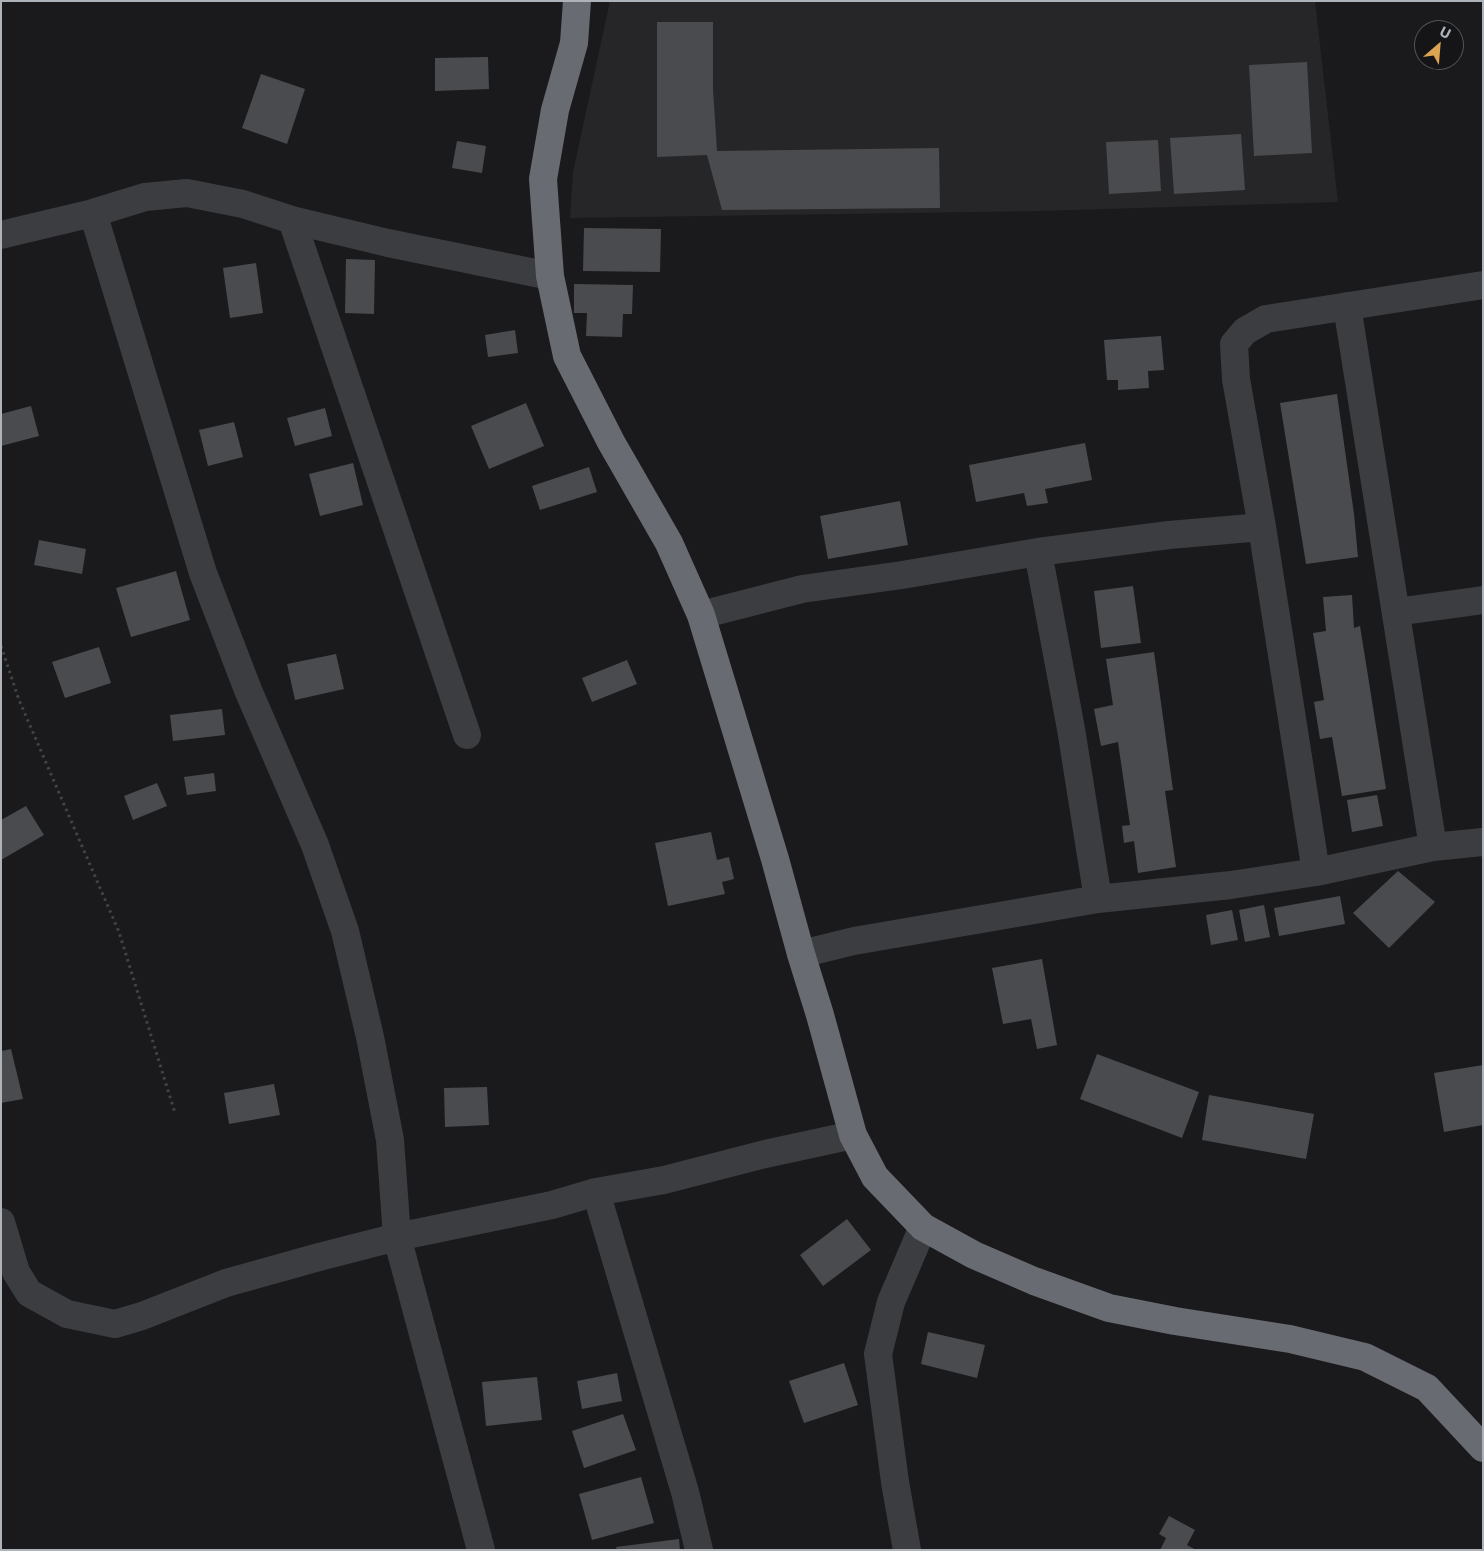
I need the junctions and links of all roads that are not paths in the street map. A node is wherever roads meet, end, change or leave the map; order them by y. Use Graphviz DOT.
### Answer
graph roads {
  1 [pos="577,1"];
  2 [pos="93,213"];
  3 [pos="292,220"];
  4 [pos="1,235"];
  5 [pos="550,276"];
  6 [pos="1483,285"];
  7 [pos="1347,306"];
  8 [pos="1262,527"];
  9 [pos="1038,552"];
  10 [pos="1483,600"];
  11 [pos="1396,612"];
  12 [pos="702,614"];
  13 [pos="467,735"];
  14 [pos="1483,842"];
  15 [pos="1433,847"];
  16 [pos="1316,872"];
  17 [pos="1098,899"];
  18 [pos="801,954"];
  19 [pos="853,1135"];
  20 [pos="596,1192"];
  21 [pos="1,1222"];
  22 [pos="923,1227"];
  23 [pos="397,1237"];
  24 [pos="1483,1448"];
  25 [pos="481,1550"];
  26 [pos="699,1550"];
  27 [pos="908,1550"];
  1 -- 5 [label="highway"];
  2 -- 3 [label="street"];
  2 -- 4 [label="street"];
  2 -- 23 [label="street"];
  3 -- 5 [label="street"];
  3 -- 13 [label="street"];
  5 -- 12 [label="highway"];
  6 -- 7 [label="street"];
  7 -- 8 [label="street"];
  7 -- 11 [label="street"];
  8 -- 9 [label="street"];
  8 -- 16 [label="street"];
  9 -- 12 [label="street"];
  9 -- 17 [label="street"];
  10 -- 11 [label="street"];
  11 -- 15 [label="street"];
  12 -- 18 [label="highway"];
  14 -- 15 [label="street"];
  15 -- 16 [label="street"];
  16 -- 17 [label="street"];
  17 -- 18 [label="street"];
  18 -- 19 [label="highway"];
  19 -- 20 [label="street"];
  19 -- 22 [label="highway"];
  20 -- 23 [label="street"];
  20 -- 26 [label="street"];
  21 -- 23 [label="street"];
  22 -- 24 [label="highway"];
  22 -- 27 [label="street"];
  23 -- 25 [label="street"];
}
